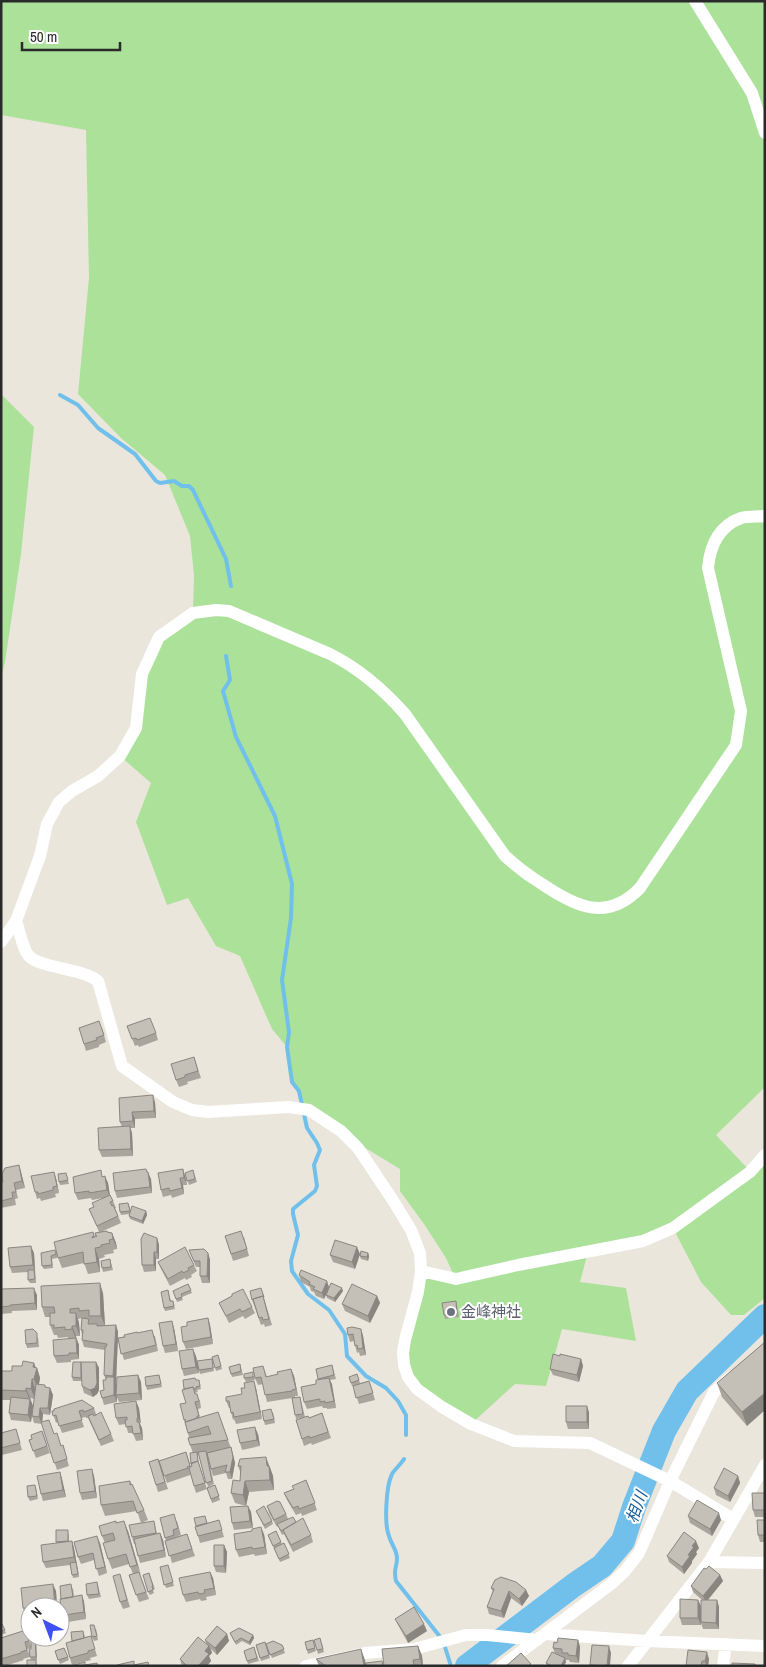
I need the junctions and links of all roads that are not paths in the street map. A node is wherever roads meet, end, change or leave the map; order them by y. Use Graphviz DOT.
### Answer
graph roads {
  1 [pos="695,1"];
  2 [pos="765,133"];
  3 [pos="765,516"];
  4 [pos="16,921"];
  5 [pos="1,942"];
  6 [pos="765,1155"];
  7 [pos="421,1271"];
  8 [pos="743,1366"];
  9 [pos="765,1465"];
  10 [pos="665,1479"];
  11 [pos="760,1481"];
  12 [pos="733,1519"];
  13 [pos="709,1562"];
  14 [pos="765,1563"];
  15 [pos="537,1638"];
  16 [pos="647,1641"];
  17 [pos="726,1644"];
  18 [pos="765,1646"];
  19 [pos="306,1666"];
  20 [pos="502,1666"];
  21 [pos="628,1666"];
  22 [pos="723,1666"];
  1 -- 2 [label="street"];
  3 -- 4 [label="street"];
  4 -- 5 [label="street"];
  4 -- 7 [label="street"];
  6 -- 7 [label="street"];
  7 -- 10 [label="street"];
  8 -- 10 [label="street"];
  9 -- 11 [label="street"];
  10 -- 12 [label="street"];
  10 -- 15 [label="street"];
  11 -- 12 [label="street"];
  12 -- 13 [label="street"];
  13 -- 14 [label="street"];
  13 -- 16 [label="street"];
  15 -- 16 [label="street"];
  15 -- 19 [label="street"];
  15 -- 20 [label="street"];
  16 -- 17 [label="street"];
  16 -- 21 [label="street"];
  17 -- 18 [label="street"];
  17 -- 22 [label="street"];
}
